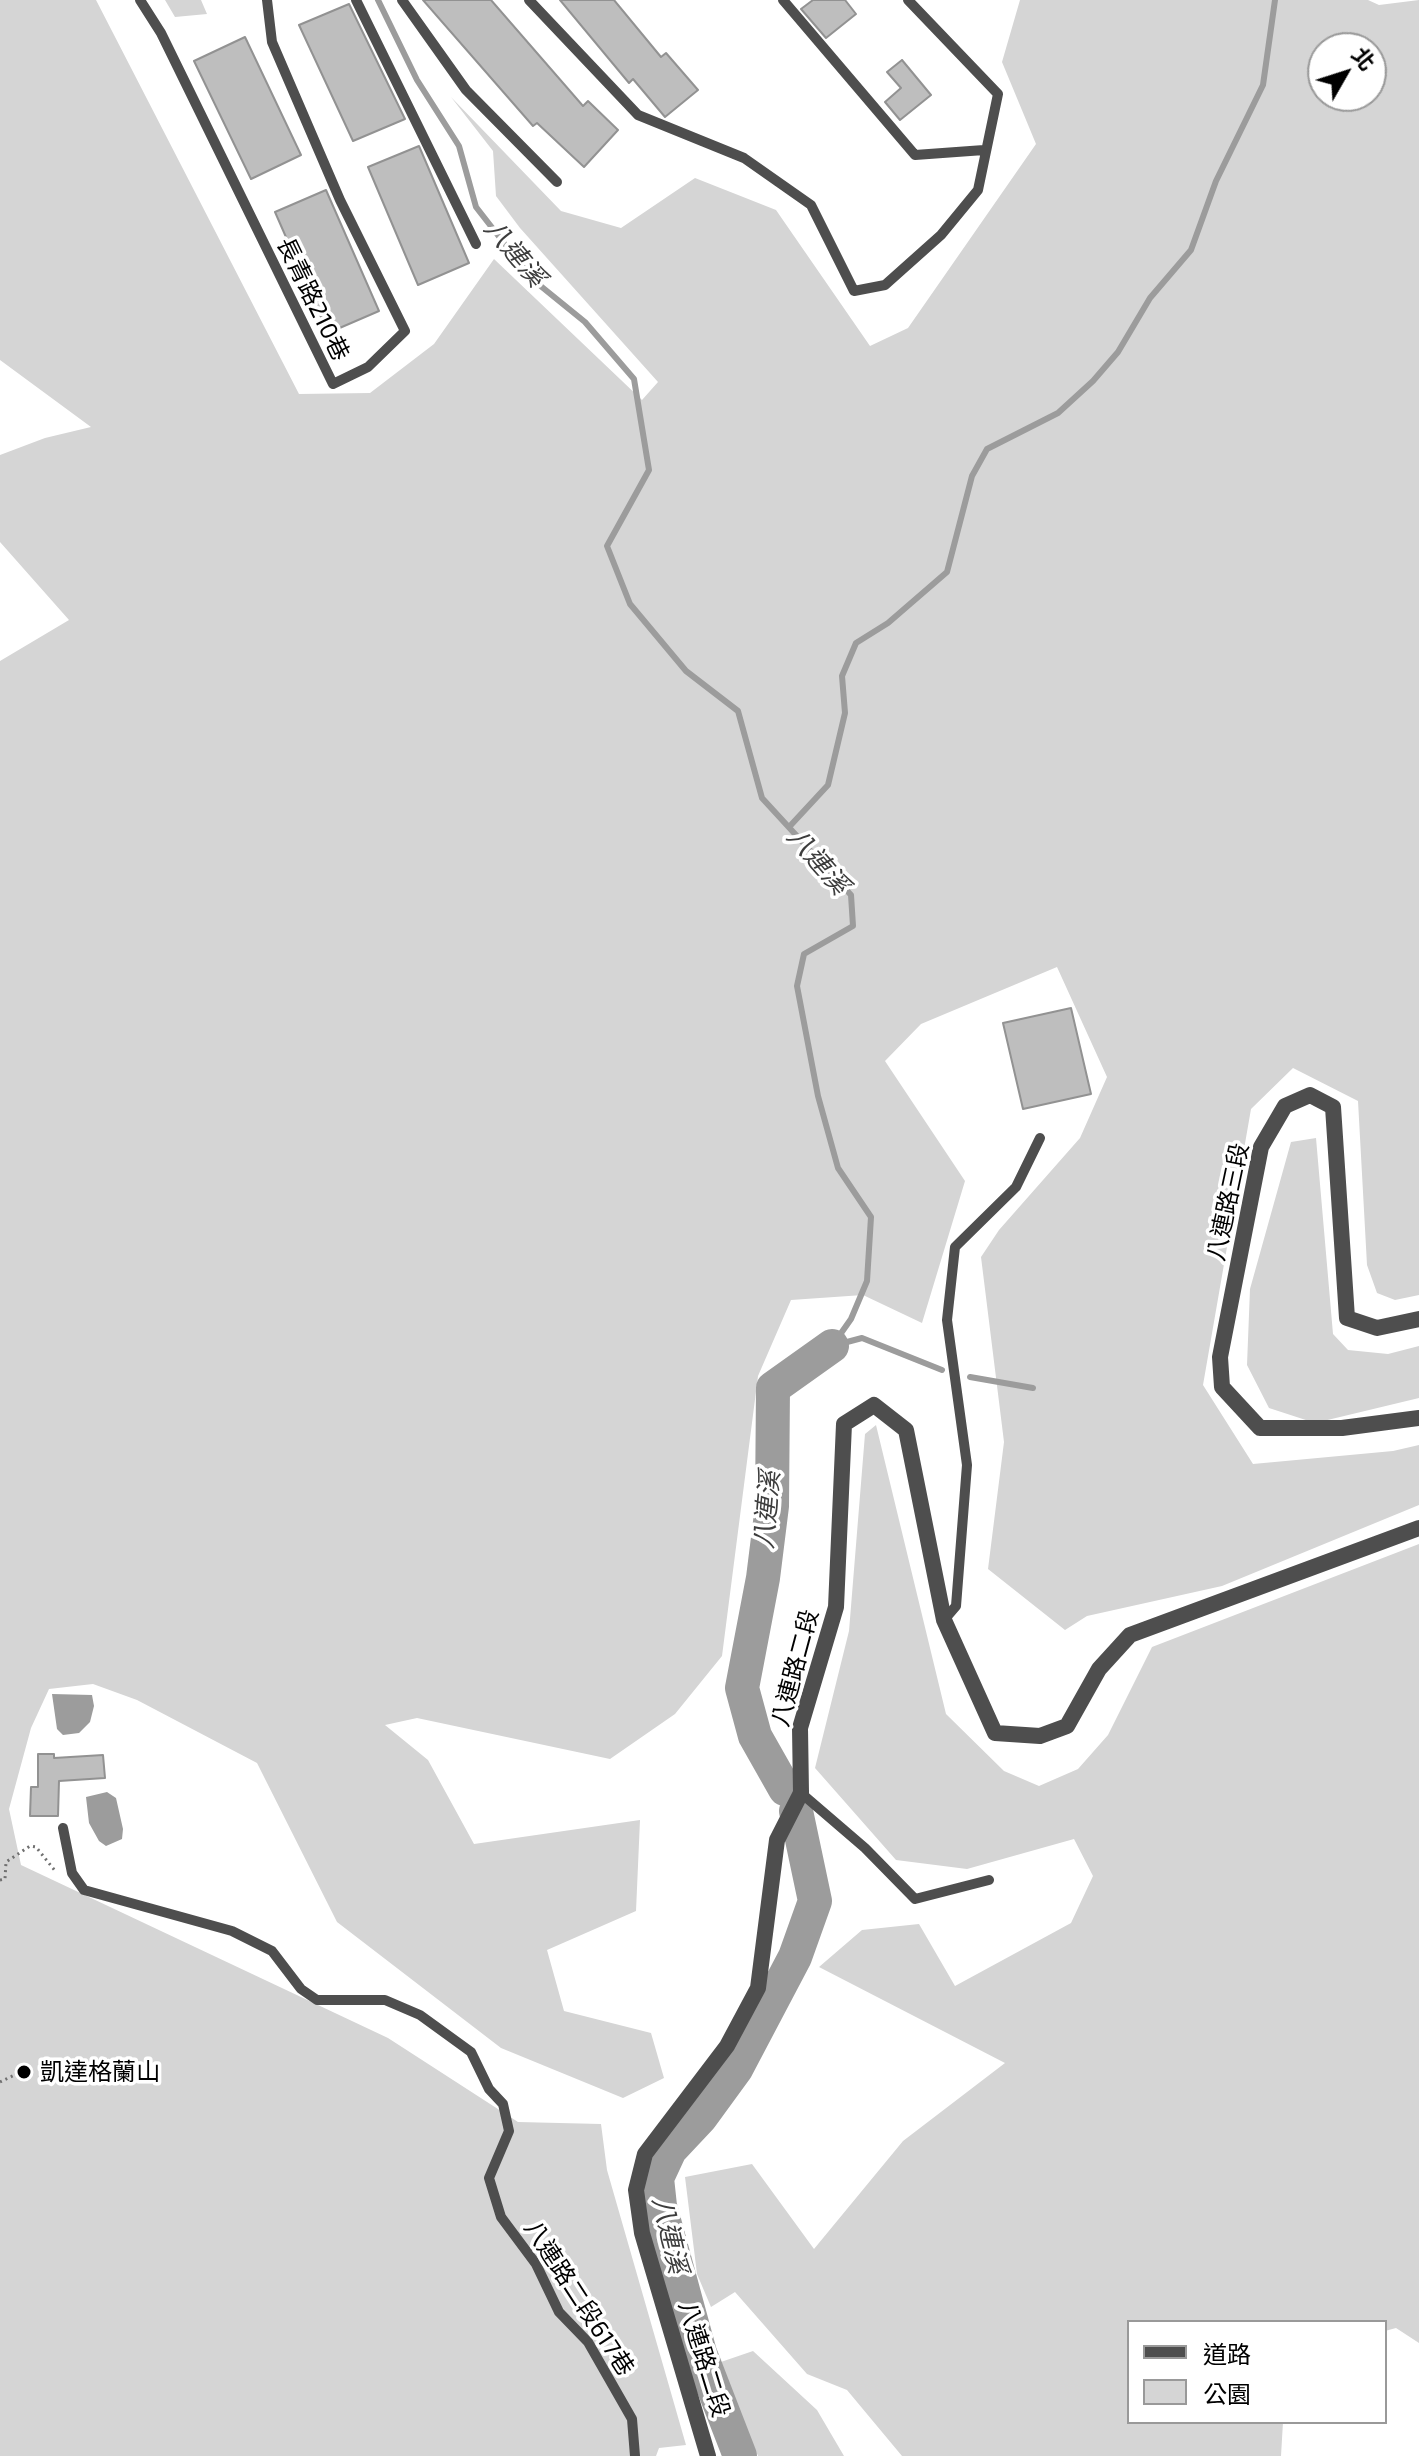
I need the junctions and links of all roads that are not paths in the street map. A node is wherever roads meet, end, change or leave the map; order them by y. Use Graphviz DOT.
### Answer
graph roads {
  1 [pos="140,0"];
  2 [pos="267,0"];
  3 [pos="356,0"];
  4 [pos="402,0"];
  5 [pos="529,0"];
  6 [pos="783,0"];
  7 [pos="908,0"];
  8 [pos="984,150"];
  9 [pos="557,182"];
  10 [pos="476,244"];
  11 [pos="1040,1138"];
  12 [pos="1419,1319"];
  13 [pos="1419,1418"];
  14 [pos="1419,1528"];
  15 [pos="944,1620"];
  16 [pos="801,1793"];
  17 [pos="63,1828"];
  18 [pos="989,1880"];
  19 [pos="635,2456"];
  20 [pos="708,2456"];
  1 -- 2 [label="lane, 長青路210巷"];
  3 -- 10 [label="lane"];
  4 -- 9 [label="lane"];
  5 -- 8 [label="lane"];
  6 -- 8 [label="lane"];
  7 -- 8 [label="lane"];
  11 -- 15 [label="lane"];
  12 -- 13 [label="street, 八連路三段"];
  14 -- 15 [label="street, 八連路二段"];
  15 -- 16 [label="street, 八連路二段"];
  16 -- 18 [label="lane"];
  16 -- 20 [label="street, 八連路二段"];
  17 -- 19 [label="lane, 八連路二段617巷"];
}
